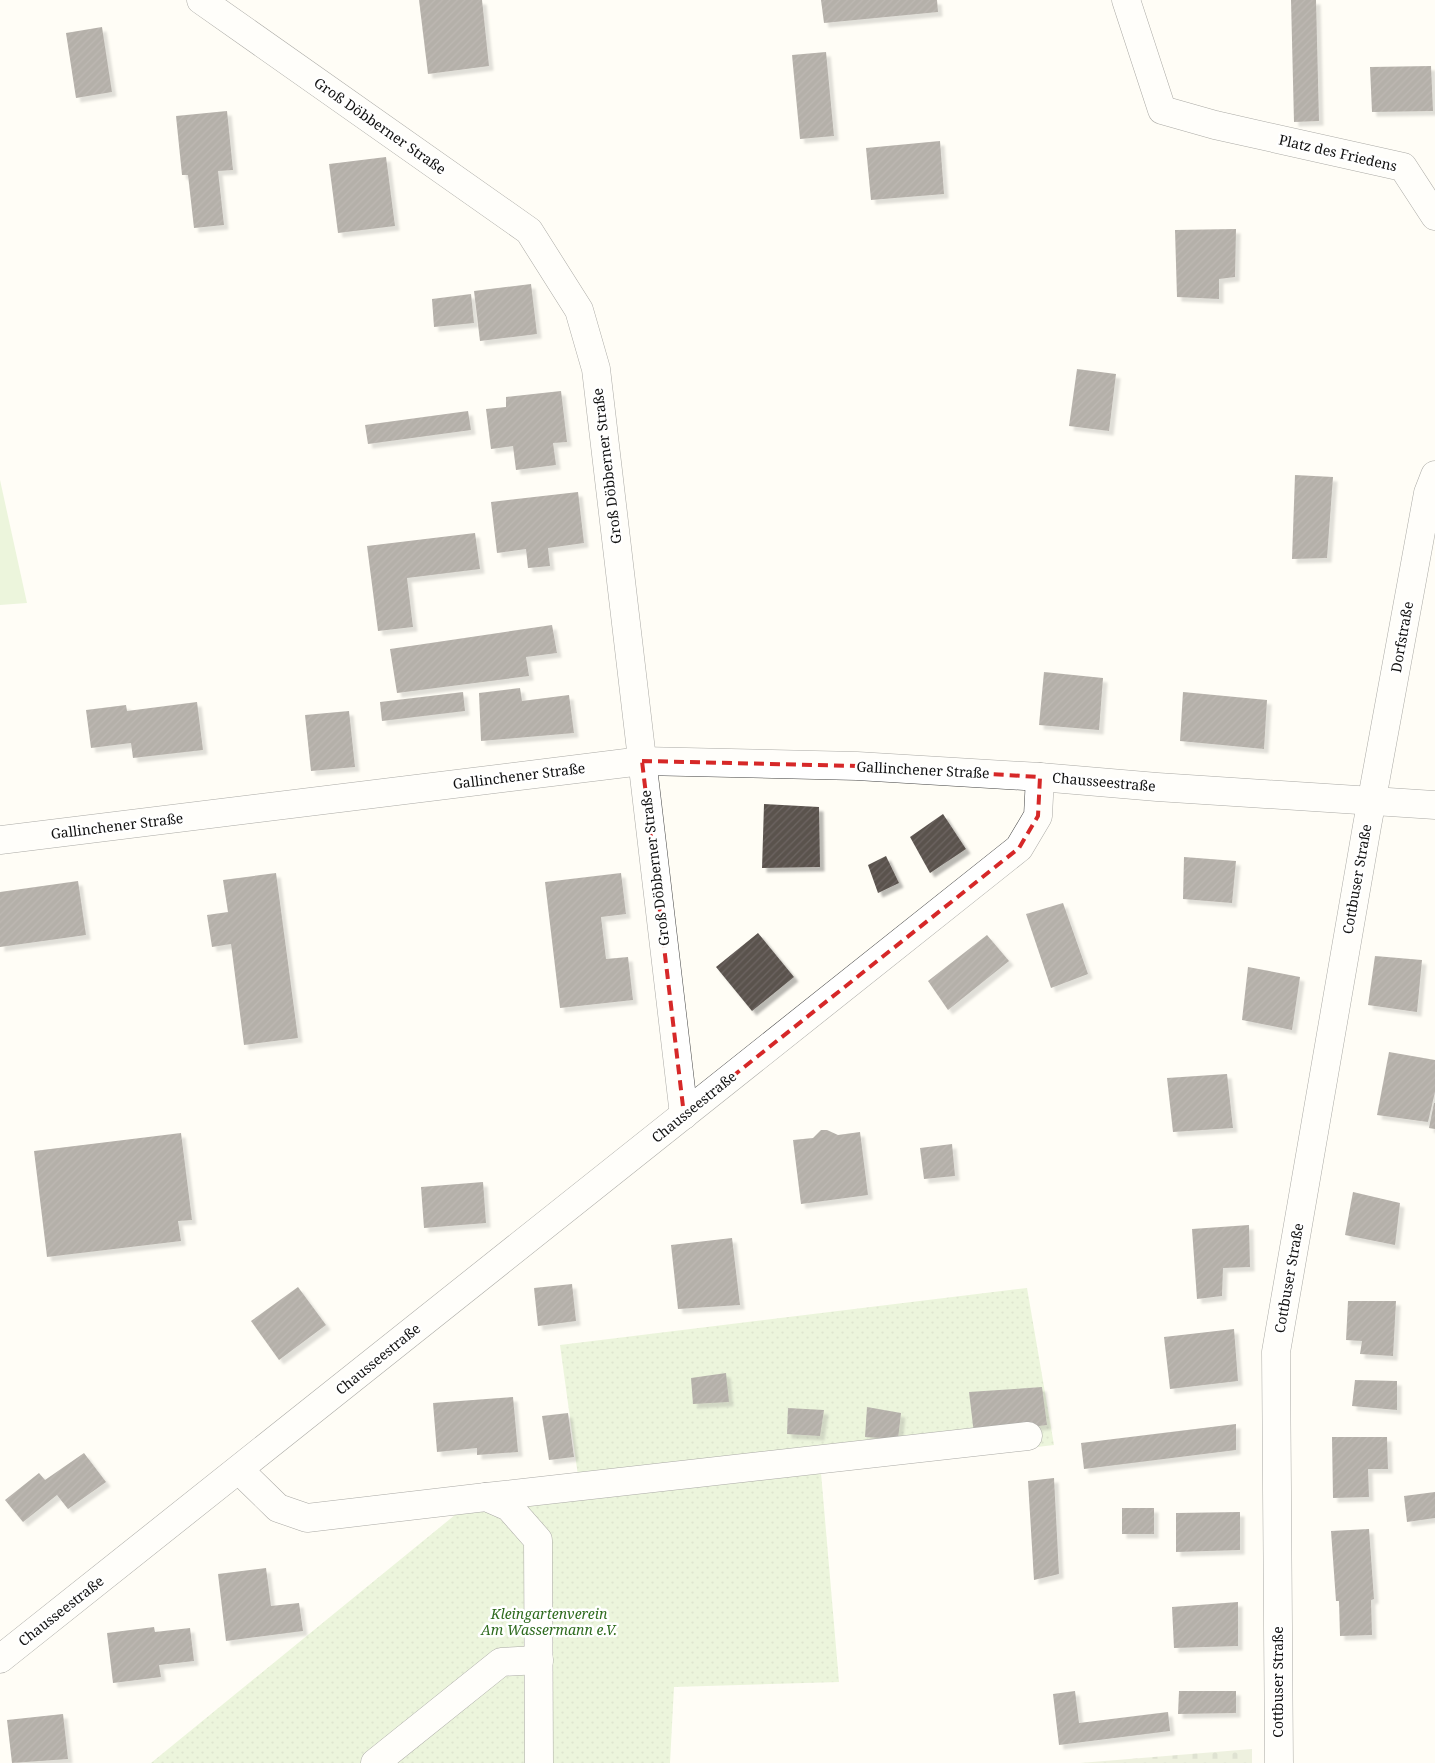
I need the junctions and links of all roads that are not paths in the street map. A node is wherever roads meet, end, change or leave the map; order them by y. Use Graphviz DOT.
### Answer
graph roads {
  1 [pos="201,0"];
  2 [pos="1126,0"];
  3 [pos="1435,216"];
  4 [pos="1435,475"];
  5 [pos="642,761"];
  6 [pos="1040,777"];
  7 [pos="1372,800"];
  8 [pos="1435,805"];
  9 [pos="0,840"];
  10 [pos="684,1115"];
  11 [pos="1028,1436"];
  12 [pos="239,1470"];
  13 [pos="486,1497"];
  14 [pos="0,1659"];
  15 [pos="539,1660"];
  16 [pos="375,1763"];
  17 [pos="540,1763"];
  18 [pos="1279,1763"];
  1 -- 5 [label="street, Groß Döbberner Straße"];
  2 -- 3 [label="street, Platz des Friedens"];
  4 -- 7 [label="street, Dorfstraße"];
  5 -- 6 [label="street, Gallinchener Straße"];
  5 -- 9 [label="street, Gallinchener Straße"];
  5 -- 10 [label="street, Groß Döbberner Straße"];
  6 -- 7 [label="street, Chausseestraße"];
  6 -- 10 [label="street, Chausseestraße"];
  7 -- 8 [label="street, Chausseestraße"];
  7 -- 18 [label="street, Cottbuser Straße"];
  10 -- 12 [label="street, Chausseestraße"];
  11 -- 13 [label="street"];
  12 -- 13 [label="street"];
  12 -- 14 [label="street, Chausseestraße"];
  13 -- 15 [label="street"];
  15 -- 16 [label="street"];
  15 -- 17 [label="street"];
}
